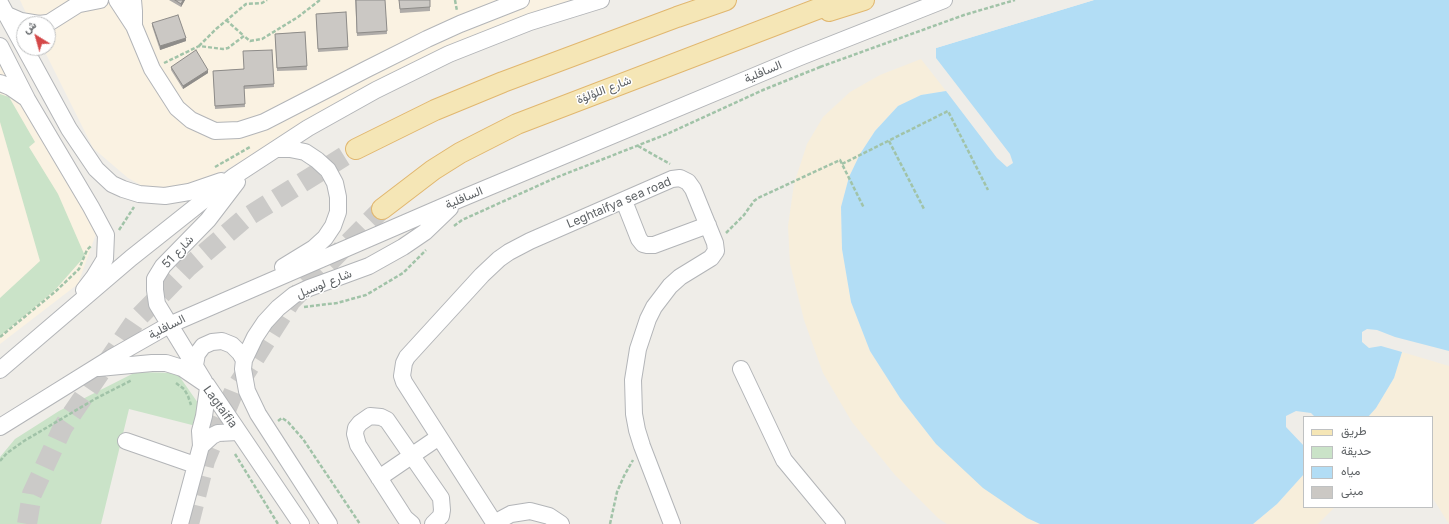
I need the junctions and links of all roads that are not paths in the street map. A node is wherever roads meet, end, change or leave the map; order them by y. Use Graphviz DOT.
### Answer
graph roads {
  1 [pos="100,0"];
  2 [pos="117,0"];
  3 [pos="133,0"];
  4 [pos="521,0"];
  5 [pos="601,0"];
  6 [pos="701,0"];
  7 [pos="726,0"];
  8 [pos="841,0"];
  9 [pos="864,0"];
  10 [pos="944,0"];
  11 [pos="82,2"];
  12 [pos="3,9"];
  13 [pos="677,17"];
  14 [pos="16,18"];
  15 [pos="56,18"];
  16 [pos="134,26"];
  17 [pos="16,29"];
  18 [pos="764,30"];
  19 [pos="0,46"];
  20 [pos="32,56"];
  21 [pos="4,62"];
  22 [pos="0,83"];
  23 [pos="27,99"];
  24 [pos="276,149"];
  25 [pos="356,149"];
  26 [pos="240,173"];
  27 [pos="458,200"];
  28 [pos="624,200"];
  29 [pos="382,209"];
  30 [pos="711,232"];
  31 [pos="237,295"];
  32 [pos="56,323"];
  33 [pos="169,325"];
  34 [pos="15,356"];
  35 [pos="244,360"];
  36 [pos="0,364"];
  37 [pos="195,364"];
  38 [pos="95,368"];
  39 [pos="742,369"];
  40 [pos="0,370"];
  41 [pos="207,386"];
  42 [pos="0,427"];
  43 [pos="439,437"];
  44 [pos="126,441"];
  45 [pos="239,442"];
  46 [pos="201,446"];
  47 [pos="412,455"];
  48 [pos="195,465"];
  49 [pos="379,478"];
  50 [pos="494,523"];
  51 [pos="180,524"];
  52 [pos="301,524"];
  53 [pos="329,524"];
  54 [pos="412,524"];
  55 [pos="433,524"];
  56 [pos="511,524"];
  57 [pos="537,524"];
  58 [pos="561,524"];
  59 [pos="672,524"];
  60 [pos="837,524"];
  1 -- 11 [label="street"];
  2 -- 16 [label="street"];
  3 -- 16 [label="street"];
  4 -- 16 [label="street"];
  5 -- 24 [label="street"];
  6 -- 13 [label="main road"];
  7 -- 13 [label="main road"];
  8 -- 18 [label="main road, شارع اللؤلؤة"];
  9 -- 18 [label="main road"];
  10 -- 27 [label="street, السافلية"];
  11 -- 15 [label="street"];
  12 -- 14 [label="street"];
  12 -- 17 [label="street"];
  13 -- 25 [label="main road"];
  18 -- 29 [label="main road, شارع اللؤلؤة"];
  19 -- 21 [label="street"];
  20 -- 26 [label="street"];
  21 -- 23 [label="street"];
  22 -- 23 [label="street"];
  23 -- 32 [label="street"];
  24 -- 26 [label="street"];
  24 -- 31 [label="street"];
  26 -- 32 [label="street"];
  26 -- 33 [label="street, شارع 51"];
  27 -- 31 [label="street, السافلية"];
  27 -- 35 [label="street, شارع لوسيل"];
  28 -- 30 [label="street"];
  28 -- 30 [label="street, Leghtaifya sea road"];
  28 -- 43 [label="street, Leghtaifya sea road"];
  30 -- 59 [label="street"];
  31 -- 33 [label="street, السافلية"];
  32 -- 34 [label="street"];
  33 -- 37 [label="street, شارع 51"];
  33 -- 38 [label="street, السافلية"];
  34 -- 36 [label="street"];
  34 -- 40 [label="street"];
  35 -- 37 [label="street"];
  35 -- 53 [label="street, شارع لوسيل"];
  37 -- 41 [label="street, شارع 51"];
  38 -- 41 [label="street, Lagtaifia"];
  38 -- 42 [label="street, السافلية"];
  39 -- 60 [label="street"];
  41 -- 45 [label="street, Lagtaifia"];
  41 -- 46 [label="street"];
  43 -- 47 [label="street"];
  43 -- 50 [label="street, Leghtaifya sea road"];
  44 -- 48 [label="street"];
  45 -- 46 [label="street"];
  45 -- 52 [label="street, Lagtaifia"];
  46 -- 48 [label="street"];
  47 -- 49 [label="street"];
  47 -- 49 [label="street"];
  47 -- 55 [label="street"];
  48 -- 51 [label="street"];
  49 -- 54 [label="street"];
  50 -- 58 [label="street"];
  56 -- 57 [label="street"];
}
